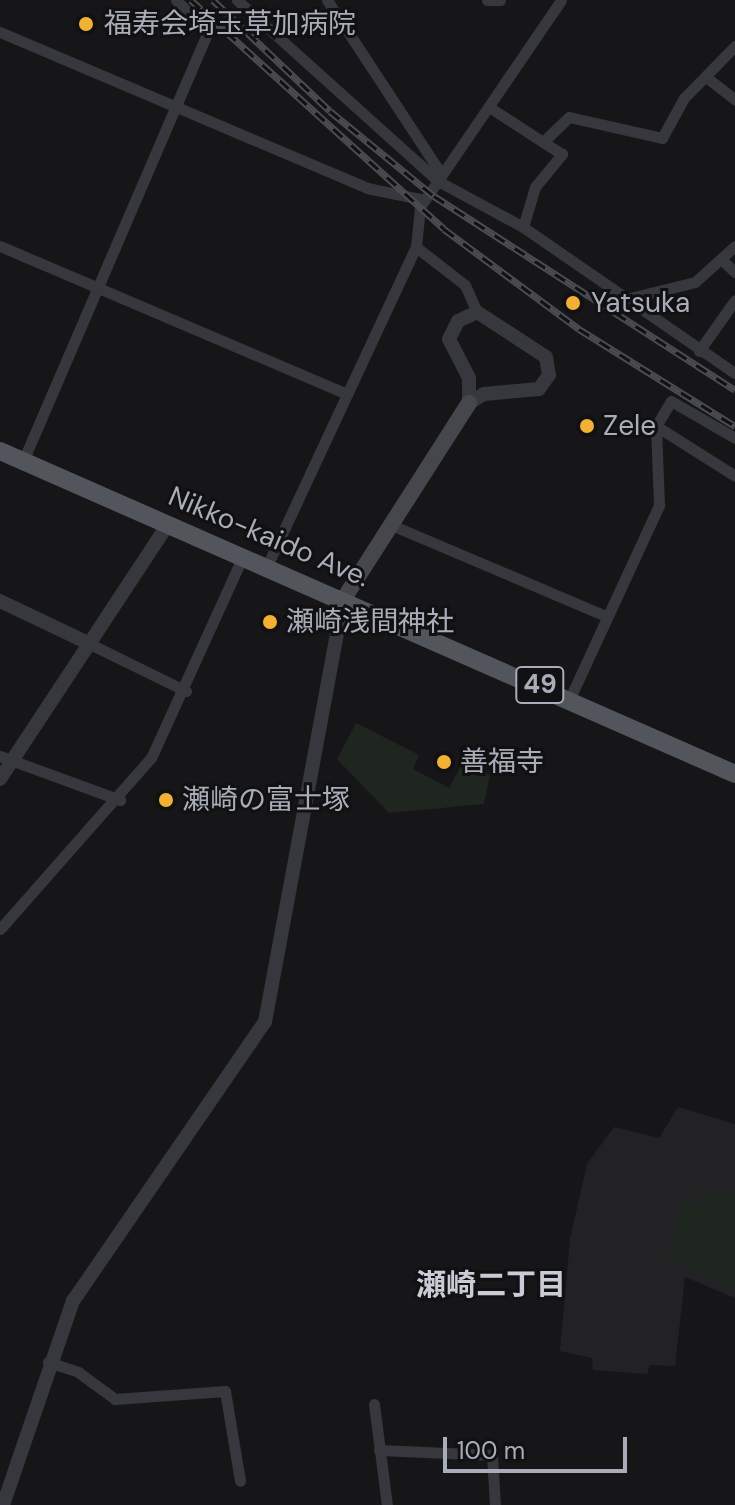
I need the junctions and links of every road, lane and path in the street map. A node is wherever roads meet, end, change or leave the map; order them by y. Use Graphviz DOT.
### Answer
graph roads {
  1 [pos="176,0"];
  2 [pos="237,0"];
  3 [pos="327,0"];
  4 [pos="487,0"];
  5 [pos="500,0"];
  6 [pos="561,0"];
  7 [pos="0,32"];
  8 [pos="735,46"];
  9 [pos="706,77"];
  10 [pos="735,100"];
  11 [pos="489,107"];
  12 [pos="175,108"];
  13 [pos="543,142"];
  14 [pos="440,178"];
  15 [pos="425,200"];
  16 [pos="523,227"];
  17 [pos="0,246"];
  18 [pos="735,246"];
  19 [pos="416,247"];
  20 [pos="723,261"];
  21 [pos="735,272"];
  22 [pos="98,287"];
  23 [pos="626,299"];
  24 [pos="735,300"];
  25 [pos="477,312"];
  26 [pos="699,351"];
  27 [pos="735,373"];
  28 [pos="347,394"];
  29 [pos="469,403"];
  30 [pos="656,426"];
  31 [pos="735,438"];
  32 [pos="0,451"];
  33 [pos="23,461"];
  34 [pos="735,476"];
  35 [pos="168,524"];
  36 [pos="389,524"];
  37 [pos="243,556"];
  38 [pos="267,566"];
  39 [pos="343,600"];
  40 [pos="0,601"];
  41 [pos="606,616"];
  42 [pos="90,644"];
  43 [pos="186,691"];
  44 [pos="570,698"];
  45 [pos="7,758"];
  46 [pos="735,774"];
  47 [pos="0,779"];
  48 [pos="120,800"];
  49 [pos="0,913"];
  50 [pos="13,918"];
  51 [pos="0,929"];
  52 [pos="48,1362"];
  53 [pos="374,1404"];
  54 [pos="379,1450"];
  55 [pos="240,1481"];
  56 [pos="3,1505"];
  57 [pos="387,1505"];
  58 [pos="495,1505"];
  1 -- 12 [label="street"];
  2 -- 14 [label="street"];
  3 -- 14 [label="street"];
  4 -- 5 [label="street"];
  6 -- 11 [label="street"];
  7 -- 12 [label="street"];
  8 -- 9 [label="street"];
  9 -- 10 [label="street"];
  9 -- 13 [label="street"];
  11 -- 13 [label="street"];
  11 -- 14 [label="street"];
  12 -- 15 [label="street"];
  12 -- 22 [label="street"];
  13 -- 16 [label="street"];
  14 -- 15 [label="street"];
  14 -- 16 [label="street"];
  15 -- 19 [label="street"];
  16 -- 23 [label="street"];
  17 -- 22 [label="street"];
  18 -- 20 [label="street"];
  19 -- 25 [label="street"];
  19 -- 28 [label="street"];
  20 -- 21 [label="street"];
  20 -- 23 [label="street"];
  22 -- 28 [label="street"];
  22 -- 33 [label="street"];
  23 -- 26 [label="street"];
  24 -- 26 [label="street"];
  25 -- 29 [label="street"];
  25 -- 29 [label="street"];
  26 -- 27 [label="street"];
  28 -- 38 [label="street"];
  29 -- 36 [label="main road"];
  30 -- 31 [label="street"];
  30 -- 34 [label="street"];
  30 -- 41 [label="street"];
  32 -- 33 [label="main road, Nikko-kaido Ave. / 49"];
  33 -- 35 [label="main road, Nikko-kaido Ave. / 49"];
  35 -- 37 [label="main road, Nikko-kaido Ave. / 49"];
  35 -- 42 [label="street"];
  36 -- 39 [label="main road"];
  36 -- 41 [label="street"];
  37 -- 38 [label="main road, Nikko-kaido Ave. / 49"];
  37 -- 43 [label="street"];
  38 -- 39 [label="main road, Nikko-kaido Ave. / 49"];
  39 -- 44 [label="main road, Nikko-kaido Ave. / 49"];
  39 -- 52 [label="street"];
  40 -- 42 [label="street"];
  41 -- 44 [label="street"];
  42 -- 43 [label="street"];
  42 -- 45 [label="street"];
  43 -- 48 [label="street"];
  44 -- 46 [label="main road, Nikko-kaido Ave. / 49"];
  45 -- 47 [label="street"];
  45 -- 48 [label="street"];
  48 -- 50 [label="street"];
  49 -- 50 [label="street"];
  50 -- 51 [label="street"];
  52 -- 55 [label="street"];
  52 -- 56 [label="street"];
  53 -- 54 [label="street"];
  54 -- 57 [label="street"];
  54 -- 58 [label="street"];
}
